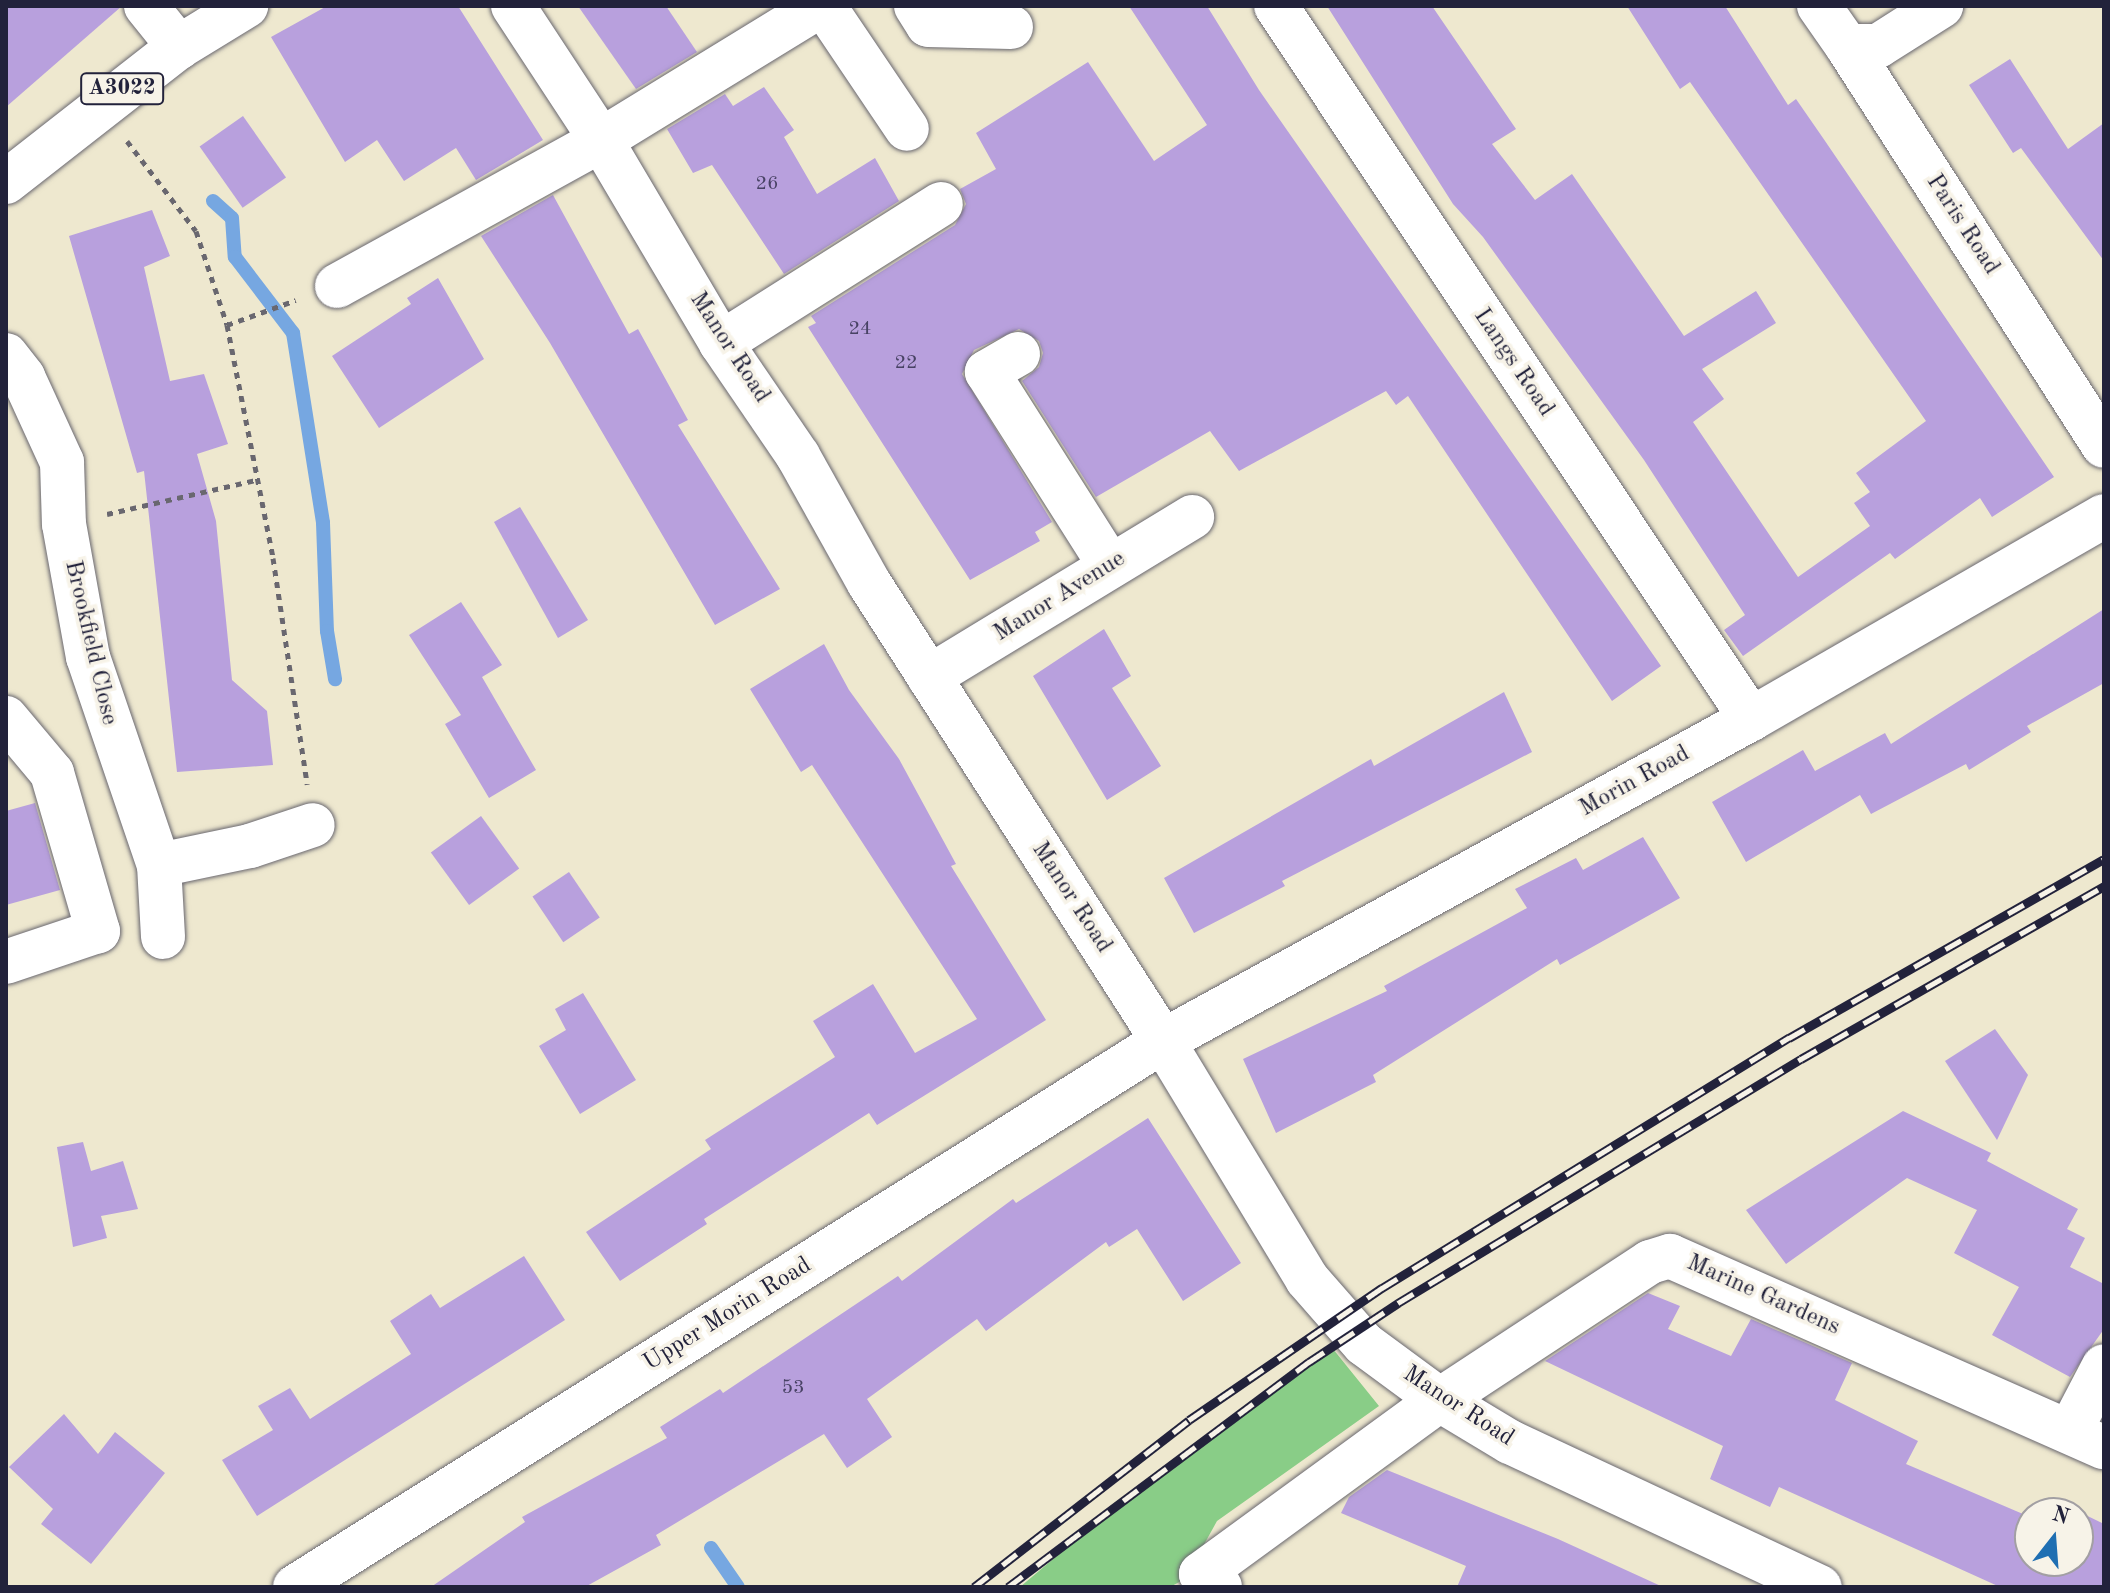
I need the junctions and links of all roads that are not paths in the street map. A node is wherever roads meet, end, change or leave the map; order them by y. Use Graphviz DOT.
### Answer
graph roads {
  1 [pos="146,6"];
  2 [pos="246,6"];
  3 [pos="513,6"];
  4 [pos="822,6"];
  5 [pos="916,6"];
  6 [pos="1276,6"];
  7 [pos="1819,6"];
  8 [pos="1941,6"];
  9 [pos="1011,27"];
  10 [pos="1847,46"];
  11 [pos="179,47"];
  12 [pos="907,129"];
  13 [pos="601,140"];
  14 [pos="6,182"];
  15 [pos="941,204"];
  16 [pos="320,292"];
  17 [pos="721,343"];
  18 [pos="1018,354"];
  19 [pos="6,355"];
  20 [pos="2104,446"];
  21 [pos="2104,516"];
  22 [pos="1192,517"];
  23 [pos="1110,566"];
  24 [pos="929,677"];
  25 [pos="6,718"];
  26 [pos="1751,719"];
  27 [pos="313,825"];
  28 [pos="159,865"];
  29 [pos="163,937"];
  30 [pos="6,962"];
  31 [pos="1163,1041"];
  32 [pos="2104,1366"];
  33 [pos="1440,1400"];
  34 [pos="2087,1439"];
  35 [pos="295,1587"];
  36 [pos="1220,1587"];
  37 [pos="1820,1587"];
  1 -- 11 [label="street"];
  2 -- 11 [label="street, A3022"];
  3 -- 13 [label="street, Manor Road"];
  4 -- 12 [label="street"];
  4 -- 13 [label="street"];
  5 -- 9 [label="street"];
  6 -- 26 [label="street, Langs Road"];
  7 -- 10 [label="street, Paris Road"];
  8 -- 10 [label="street"];
  10 -- 20 [label="street, Paris Road"];
  11 -- 14 [label="street, A3022"];
  13 -- 16 [label="street"];
  13 -- 17 [label="street, Manor Road"];
  15 -- 17 [label="street"];
  17 -- 24 [label="street, Manor Road"];
  18 -- 23 [label="street"];
  19 -- 28 [label="street, Brookfield Close"];
  21 -- 26 [label="street, Morin Road"];
  22 -- 23 [label="street, Manor Avenue"];
  23 -- 24 [label="street, Manor Avenue"];
  24 -- 31 [label="street, Manor Road"];
  25 -- 30 [label="street"];
  26 -- 31 [label="street, Morin Road"];
  27 -- 28 [label="street"];
  28 -- 29 [label="street, Brookfield Close"];
  31 -- 33 [label="street, Manor Road"];
  31 -- 35 [label="street, Upper Morin Road"];
  32 -- 34 [label="street"];
  33 -- 34 [label="street, Marine Gardens"];
  33 -- 36 [label="street"];
  33 -- 37 [label="street, Manor Road"];
}
